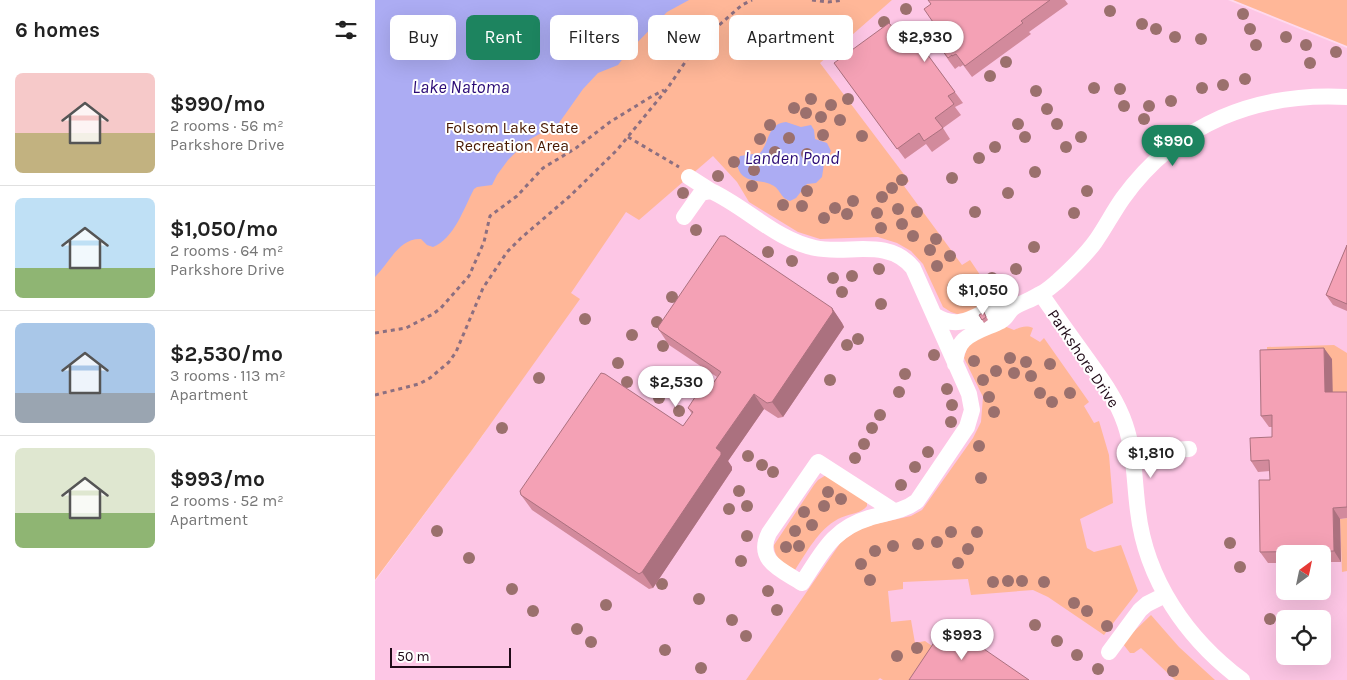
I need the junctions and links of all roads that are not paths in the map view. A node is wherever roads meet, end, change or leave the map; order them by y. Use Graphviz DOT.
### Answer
graph roads {
  1 [pos="1347,97"];
  2 [pos="689,177"];
  3 [pos="711,191"];
  4 [pos="684,217"];
  5 [pos="1041,294"];
  6 [pos="1012,309"];
  7 [pos="933,315"];
  8 [pos="955,364"];
  9 [pos="1189,449"];
  10 [pos="1133,452"];
  11 [pos="894,511"];
  12 [pos="1165,595"];
  13 [pos="1109,652"];
  14 [pos="1242,680"];
  1 -- 5 [label="street, Parkshore Drive"];
  2 -- 3 [label="street"];
  3 -- 4 [label="street"];
  3 -- 7 [label="street"];
  5 -- 6 [label="street"];
  5 -- 10 [label="street, Parkshore Drive"];
  6 -- 7 [label="street"];
  6 -- 8 [label="street"];
  7 -- 8 [label="street"];
  8 -- 11 [label="street"];
  9 -- 10 [label="street"];
  10 -- 12 [label="street, Parkshore Drive"];
  11 -- 11 [label="street"];
  12 -- 13 [label="street"];
  12 -- 14 [label="street, Parkshore Drive"];
}
